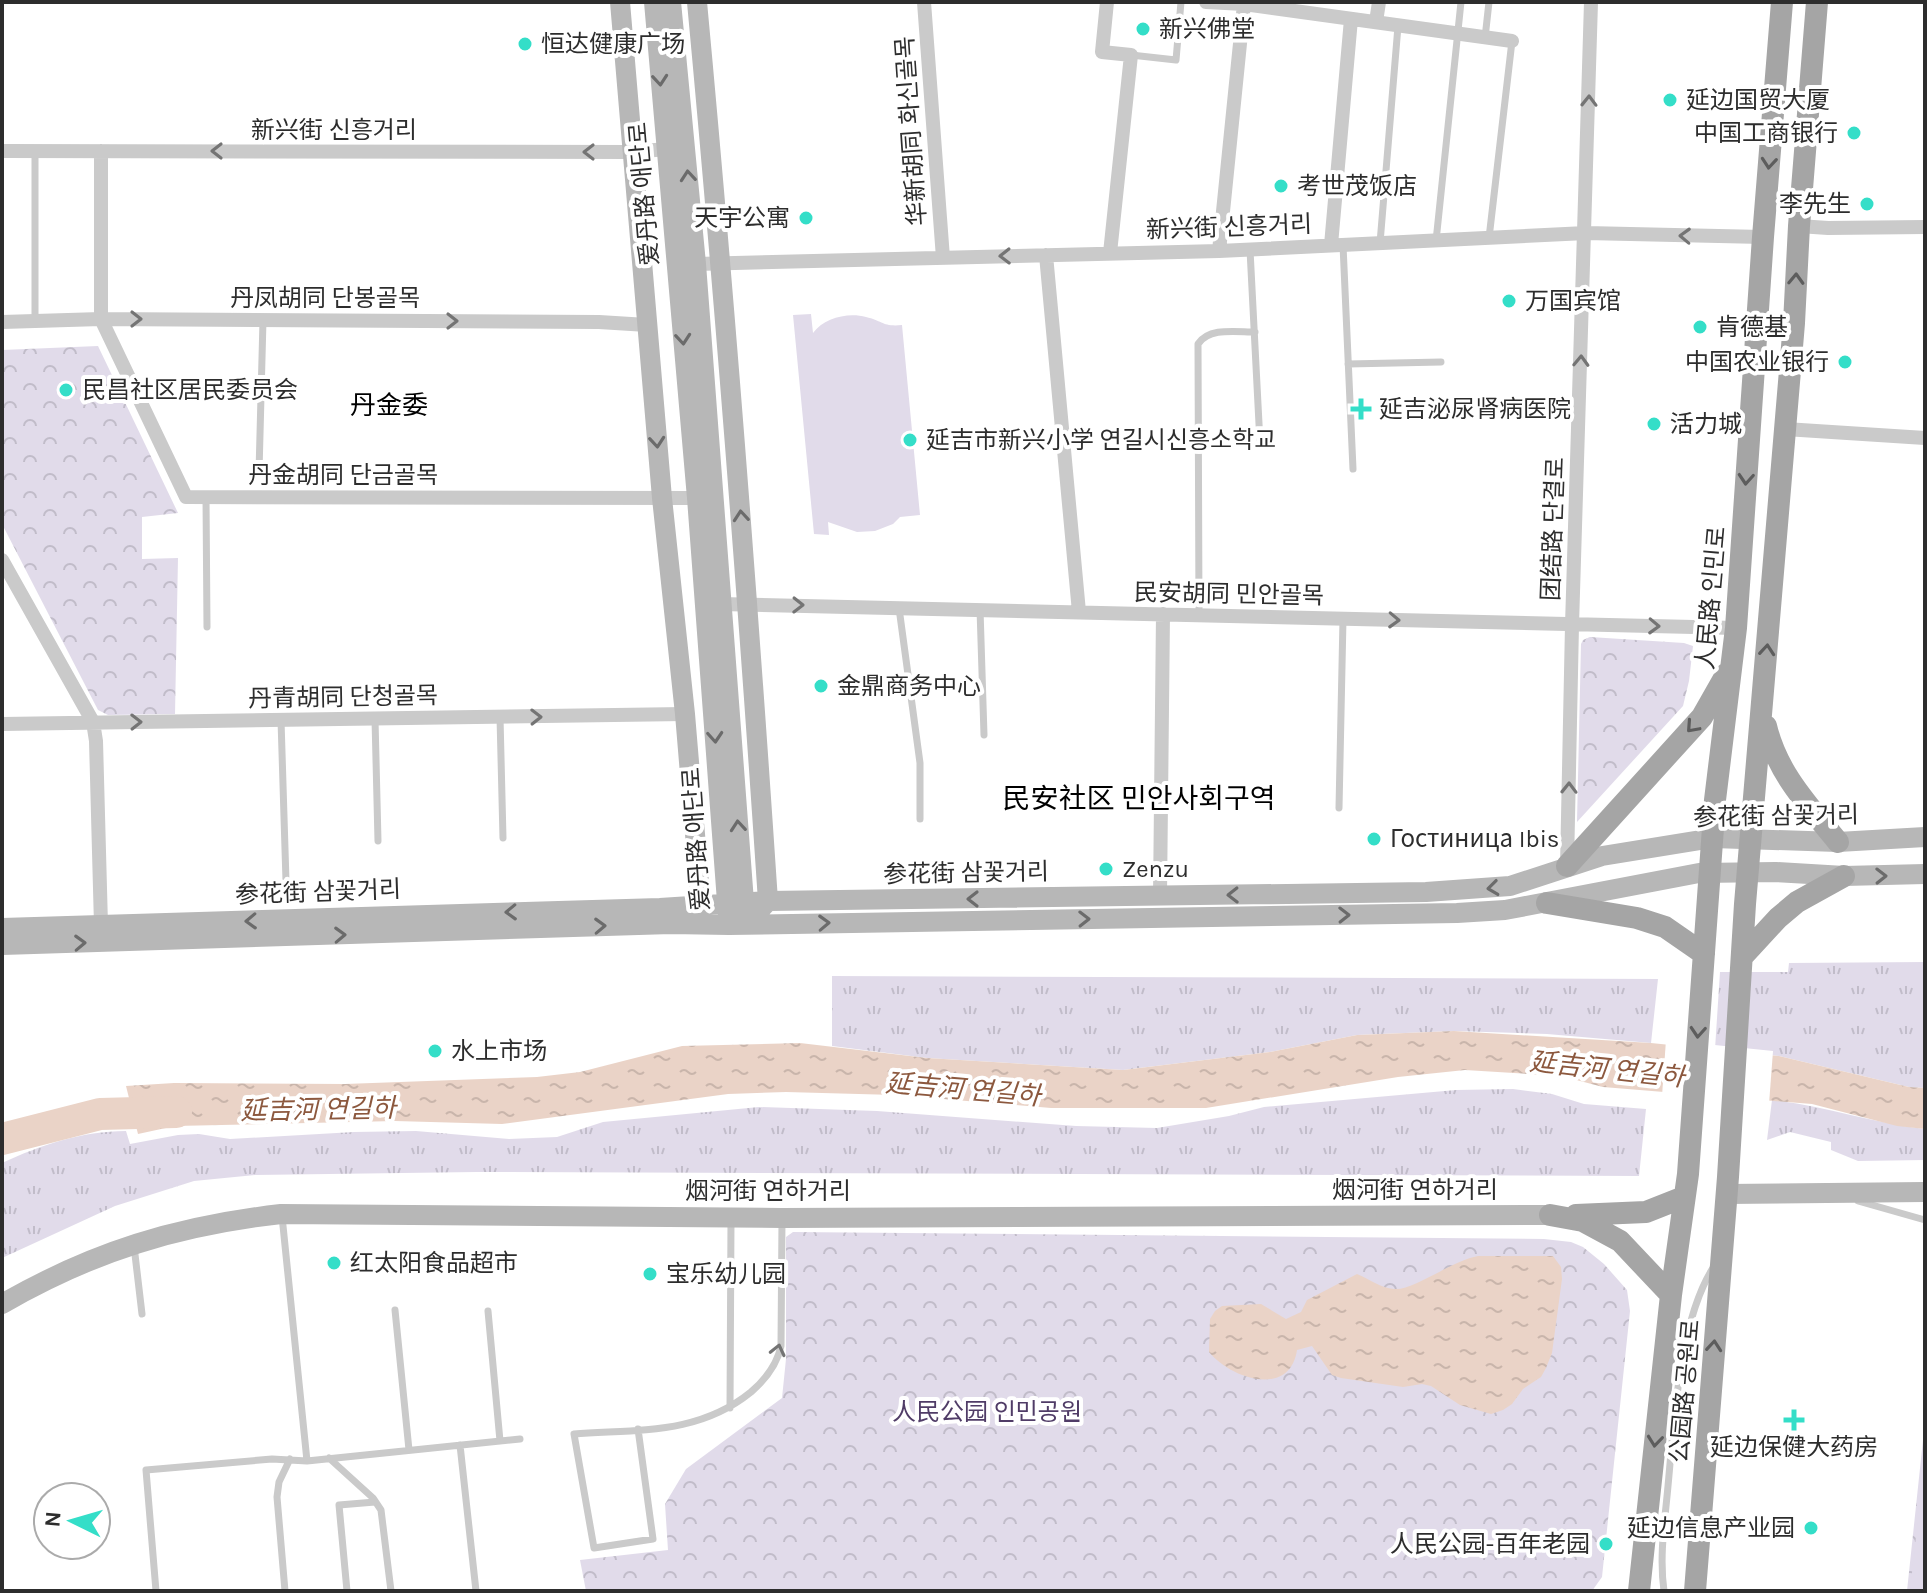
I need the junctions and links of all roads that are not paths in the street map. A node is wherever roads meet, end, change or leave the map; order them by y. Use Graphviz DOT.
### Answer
graph roads {
  1 [pos="620,2"];
  2 [pos="654,2"];
  3 [pos="671,2"];
  4 [pos="697,2"];
  5 [pos="924,2"];
  6 [pos="1107,2"];
  7 [pos="1181,2"];
  8 [pos="1206,2"];
  9 [pos="1379,2"];
  10 [pos="1461,2"];
  11 [pos="1489,2"];
  12 [pos="1591,2"];
  13 [pos="1782,2"];
  14 [pos="1817,2"];
  15 [pos="1244,4"];
  16 [pos="1351,19"];
  17 [pos="1376,22"];
  18 [pos="1398,26"];
  19 [pos="1457,34"];
  20 [pos="1485,38"];
  21 [pos="1512,41"];
  22 [pos="1131,55"];
  23 [pos="666,149"];
  24 [pos="2,151"];
  25 [pos="35,151"];
  26 [pos="101,151"];
  27 [pos="634,152"];
  28 [pos="1799,226"];
  29 [pos="1925,227"];
  30 [pos="1586,233"];
  31 [pos="1763,237"];
  32 [pos="1489,238"];
  33 [pos="1436,241"];
  34 [pos="1380,243"];
  35 [pos="1337,245"];
  36 [pos="1250,249"];
  37 [pos="1219,251"];
  38 [pos="1110,253"];
  39 [pos="1046,255"];
  40 [pos="943,258"];
  41 [pos="721,263"];
  42 [pos="696,264"];
  43 [pos="101,319"];
  44 [pos="263,320"];
  45 [pos="35,321"];
  46 [pos="2,322"];
  47 [pos="647,325"];
  48 [pos="1255,332"];
  49 [pos="1441,362"];
  50 [pos="1348,364"];
  51 [pos="1785,429"];
  52 [pos="1925,438"];
  53 [pos="1260,443"];
  54 [pos="1353,469"];
  55 [pos="259,472"];
  56 [pos="206,497"];
  57 [pos="662,498"];
  58 [pos="697,498"];
  59 [pos="2,560"];
  60 [pos="720,604"];
  61 [pos="748,604"];
  62 [pos="899,608"];
  63 [pos="980,609"];
  64 [pos="1079,612"];
  65 [pos="1163,614"];
  66 [pos="1199,615"];
  67 [pos="1343,619"];
  68 [pos="1572,625"];
  69 [pos="207,627"];
  70 [pos="1736,628"];
  71 [pos="1733,661"];
  72 [pos="1762,708"];
  73 [pos="685,714"];
  74 [pos="500,717"];
  75 [pos="375,719"];
  76 [pos="281,720"];
  77 [pos="93,722"];
  78 [pos="2,724"];
  79 [pos="984,735"];
  80 [pos="1339,808"];
  81 [pos="920,819"];
  82 [pos="1925,837"];
  83 [pos="503,838"];
  84 [pos="1713,838"];
  85 [pos="1750,839"];
  86 [pos="378,841"];
  87 [pos="1838,842"];
  88 [pos="1567,866"];
  89 [pos="1710,872"];
  90 [pos="1748,872"];
  91 [pos="1925,874"];
  92 [pos="1844,876"];
  93 [pos="286,881"];
  94 [pos="1160,896"];
  95 [pos="768,901"];
  96 [pos="1547,903"];
  97 [pos="701,906"];
  98 [pos="737,914"];
  99 [pos="101,925"];
  100 [pos="2,928"];
  101 [pos="2,945"];
  102 [pos="1704,954"];
  103 [pos="1742,957"];
  104 [pos="1727,1186"];
  105 [pos="1830,1192"];
  106 [pos="1925,1192"];
  107 [pos="1684,1197"];
  108 [pos="281,1214"];
  109 [pos="1550,1215"];
  110 [pos="731,1218"];
  111 [pos="782,1218"];
  112 [pos="1925,1220"];
  113 [pos="134,1244"];
  114 [pos="1722,1254"];
  115 [pos="1671,1295"];
  116 [pos="2,1304"];
  117 [pos="395,1310"];
  118 [pos="488,1311"];
  119 [pos="142,1314"];
  120 [pos="730,1408"];
  121 [pos="638,1429"];
  122 [pos="520,1439"];
  123 [pos="500,1441"];
  124 [pos="460,1445"];
  125 [pos="409,1450"];
  126 [pos="329,1458"];
  127 [pos="290,1459"];
  128 [pos="307,1461"];
  129 [pos="375,1502"];
  130 [pos="1643,1554"];
  131 [pos="156,1591"];
  132 [pos="285,1591"];
  133 [pos="347,1591"];
  134 [pos="391,1591"];
  135 [pos="476,1591"];
  136 [pos="1639,1591"];
  137 [pos="1650,1591"];
  138 [pos="1664,1591"];
  139 [pos="1695,1591"];
  1 -- 27 [label="main road, 爱丹路 애단로"];
  2 -- 23 [label="main road, 爱丹路 애단로, one-way"];
  42 -- 3 [label="main road, 爱丹路 애단로, one-way"];
  4 -- 41 [label="main road"];
  5 -- 40 [label="street, 华新胡同 화신골목"];
  6 -- 22 [label="street"];
  7 -- 22 [label="lane"];
  8 -- 15 [label="street"];
  9 -- 17 [label="street"];
  10 -- 19 [label="lane"];
  11 -- 20 [label="lane"];
  30 -- 12 [label="street, 团结路 단결로, one-way"];
  13 -- 31 [label="main road, 人民路 인민로, one-way"];
  14 -- 28 [label="main road"];
  15 -- 16 [label="street"];
  15 -- 37 [label="street"];
  16 -- 17 [label="street"];
  16 -- 35 [label="street"];
  17 -- 18 [label="street"];
  18 -- 19 [label="street"];
  18 -- 34 [label="lane"];
  19 -- 20 [label="street"];
  19 -- 33 [label="lane"];
  20 -- 21 [label="street"];
  21 -- 32 [label="lane"];
  22 -- 38 [label="street"];
  23 -- 27 [label="street, 新兴街 신흥거리"];
  23 -- 58 [label="main road, 爱丹路 애단로, one-way"];
  24 -- 25 [label="street, 新兴街 신흥거리"];
  25 -- 26 [label="street, 新兴街 신흥거리"];
  25 -- 45 [label="lane"];
  27 -- 26 [label="street, 新兴街 신흥거리, one-way"];
  26 -- 43 [label="street"];
  27 -- 47 [label="main road, 爱丹路 애단로"];
  28 -- 29 [label="street"];
  51 -- 28 [label="main road, one-way"];
  31 -- 30 [label="street, 新兴街 신흥거리, one-way"];
  30 -- 32 [label="street, 新兴街 신흥거리"];
  68 -- 30 [label="street, 团结路 단결로, one-way"];
  31 -- 70 [label="main road, 人民路 인민로, one-way"];
  32 -- 33 [label="street, 新兴街 신흥거리"];
  33 -- 34 [label="street, 新兴街 신흥거리"];
  34 -- 35 [label="street, 新兴街 신흥거리"];
  35 -- 36 [label="street, 新兴街 신흥거리"];
  35 -- 50 [label="lane"];
  36 -- 37 [label="street, 新兴街 신흥거리"];
  36 -- 48 [label="lane"];
  37 -- 38 [label="street, 新兴街 신흥거리"];
  38 -- 39 [label="street, 新兴街 신흥거리"];
  39 -- 40 [label="street, 新兴街 신흥거리, one-way"];
  39 -- 64 [label="street"];
  40 -- 41 [label="street, 新兴街 신흥거리"];
  41 -- 42 [label="street, 新兴街 신흥거리"];
  61 -- 41 [label="main road, one-way"];
  42 -- 60 [label="main road, 爱丹路 애단로"];
  43 -- 44 [label="street, 丹凤胡同 단봉골목, one-way"];
  43 -- 45 [label="street, 丹凤胡同 단봉골목"];
  43 -- 56 [label="street"];
  44 -- 47 [label="street, 丹凤胡同 단봉골목, one-way"];
  44 -- 55 [label="lane"];
  45 -- 46 [label="street, 丹凤胡同 단봉골목"];
  47 -- 57 [label="main road, 爱丹路 애단로, one-way"];
  48 -- 53 [label="lane"];
  48 -- 66 [label="lane"];
  49 -- 50 [label="lane"];
  50 -- 54 [label="lane"];
  51 -- 52 [label="street"];
  72 -- 51 [label="main road, one-way"];
  56 -- 57 [label="street, 丹金胡同 단금골목"];
  56 -- 69 [label="lane"];
  57 -- 58 [label="street, 丹金胡同 단금골목"];
  57 -- 73 [label="main road, 爱丹路 애단로"];
  58 -- 98 [label="main road, 爱丹路 애단로, one-way"];
  59 -- 77 [label="street"];
  60 -- 61 [label="street, 民安胡同 민안골목"];
  98 -- 60 [label="main road, 爱丹路 애단로, one-way"];
  61 -- 62 [label="street, 民安胡同 민안골목, one-way"];
  61 -- 95 [label="main road"];
  62 -- 63 [label="street, 民安胡同 민안골목"];
  62 -- 81 [label="lane"];
  63 -- 64 [label="street, 民安胡同 민안골목"];
  63 -- 79 [label="lane"];
  64 -- 65 [label="street, 民安胡同 민안골목"];
  65 -- 66 [label="street, 民安胡同 민안골목"];
  65 -- 94 [label="street"];
  66 -- 67 [label="street, 民安胡同 민안골목"];
  67 -- 68 [label="street, 民安胡同 민안골목, one-way"];
  67 -- 80 [label="lane"];
  68 -- 70 [label="street, 民安胡同 민안골목, one-way"];
  88 -- 68 [label="street, 团结路 단결로, one-way"];
  70 -- 71 [label="main road, 人民路 인민로"];
  71 -- 84 [label="main road, 人民路 인민로"];
  71 -- 88 [label="main road, one-way"];
  72 -- 85 [label="main road"];
  72 -- 87 [label="main road"];
  74 -- 73 [label="street, 丹青胡同 단청골목, one-way"];
  73 -- 97 [label="main road, 爱丹路 애단로"];
  74 -- 75 [label="street, 丹青胡同 단청골목"];
  74 -- 83 [label="lane"];
  75 -- 76 [label="street, 丹青胡同 단청골목"];
  75 -- 86 [label="lane"];
  77 -- 76 [label="street, 丹青胡同 단청골목, one-way"];
  76 -- 93 [label="lane"];
  77 -- 78 [label="street, 丹青胡同 단청골목"];
  77 -- 99 [label="street"];
  82 -- 87 [label="main road, 参花街 삼꽃거리"];
  84 -- 85 [label="main road, 参花街 삼꽃거리"];
  84 -- 88 [label="main road, 参花街 삼꽃거리"];
  84 -- 89 [label="main road, 人民路 인민로"];
  85 -- 87 [label="main road, 参花街 삼꽃거리"];
  85 -- 90 [label="main road"];
  88 -- 94 [label="main road, 参花街 삼꽃거리, one-way"];
  89 -- 90 [label="main road, 参花街 삼꽃거리"];
  89 -- 96 [label="main road, 参花街 삼꽃거리"];
  89 -- 102 [label="main road, 人民路 인민로"];
  90 -- 92 [label="main road, 参花街 삼꽃거리"];
  90 -- 103 [label="main road"];
  92 -- 91 [label="main road, 参花街 삼꽃거리, one-way"];
  92 -- 103 [label="main road"];
  94 -- 95 [label="main road, 参花街 삼꽃거리, one-way"];
  95 -- 98 [label="main road, 参花街 삼꽃거리"];
  98 -- 96 [label="main road, 参花街 삼꽃거리, one-way"];
  96 -- 102 [label="main road"];
  97 -- 98 [label="main road, 参花街 삼꽃거리"];
  97 -- 99 [label="main road, 参花街 삼꽃거리, one-way"];
  101 -- 98 [label="main road, 参花街 삼꽃거리, one-way"];
  99 -- 100 [label="main road, 参花街 삼꽃거리"];
  102 -- 107 [label="main road, 人民路 인민로, one-way"];
  103 -- 104 [label="main road"];
  104 -- 105 [label="main road"];
  104 -- 114 [label="main road, 公园路 공원로"];
  105 -- 106 [label="main road"];
  105 -- 112 [label="lane"];
  107 -- 109 [label="main road"];
  107 -- 115 [label="main road, 公园路 공원로"];
  108 -- 110 [label="main road, 烟河街 연하거리"];
  108 -- 113 [label="main road, 烟河街 연하거리"];
  108 -- 128 [label="lane"];
  109 -- 111 [label="main road, 烟河街 연하거리"];
  109 -- 115 [label="main road"];
  110 -- 111 [label="main road, 烟河街 연하거리"];
  110 -- 120 [label="lane"];
  120 -- 111 [label="lane, one-way"];
  113 -- 116 [label="main road, 烟河街 연하거리"];
  113 -- 119 [label="lane"];
  114 -- 138 [label="lane"];
  139 -- 114 [label="main road, 公园路 공원로, one-way"];
  115 -- 130 [label="main road, 公园路 공원로, one-way"];
  117 -- 125 [label="lane"];
  118 -- 123 [label="lane"];
  120 -- 121 [label="lane"];
  121 -- 121 [label="lane"];
  122 -- 123 [label="lane"];
  123 -- 124 [label="lane"];
  124 -- 125 [label="lane"];
  124 -- 135 [label="lane"];
  125 -- 126 [label="lane"];
  126 -- 128 [label="lane"];
  126 -- 129 [label="lane"];
  127 -- 128 [label="lane"];
  127 -- 131 [label="lane"];
  127 -- 132 [label="lane"];
  129 -- 133 [label="lane"];
  129 -- 134 [label="lane"];
  130 -- 136 [label="main road, 公园路 공원로"];
  130 -- 137 [label="lane"];
}
